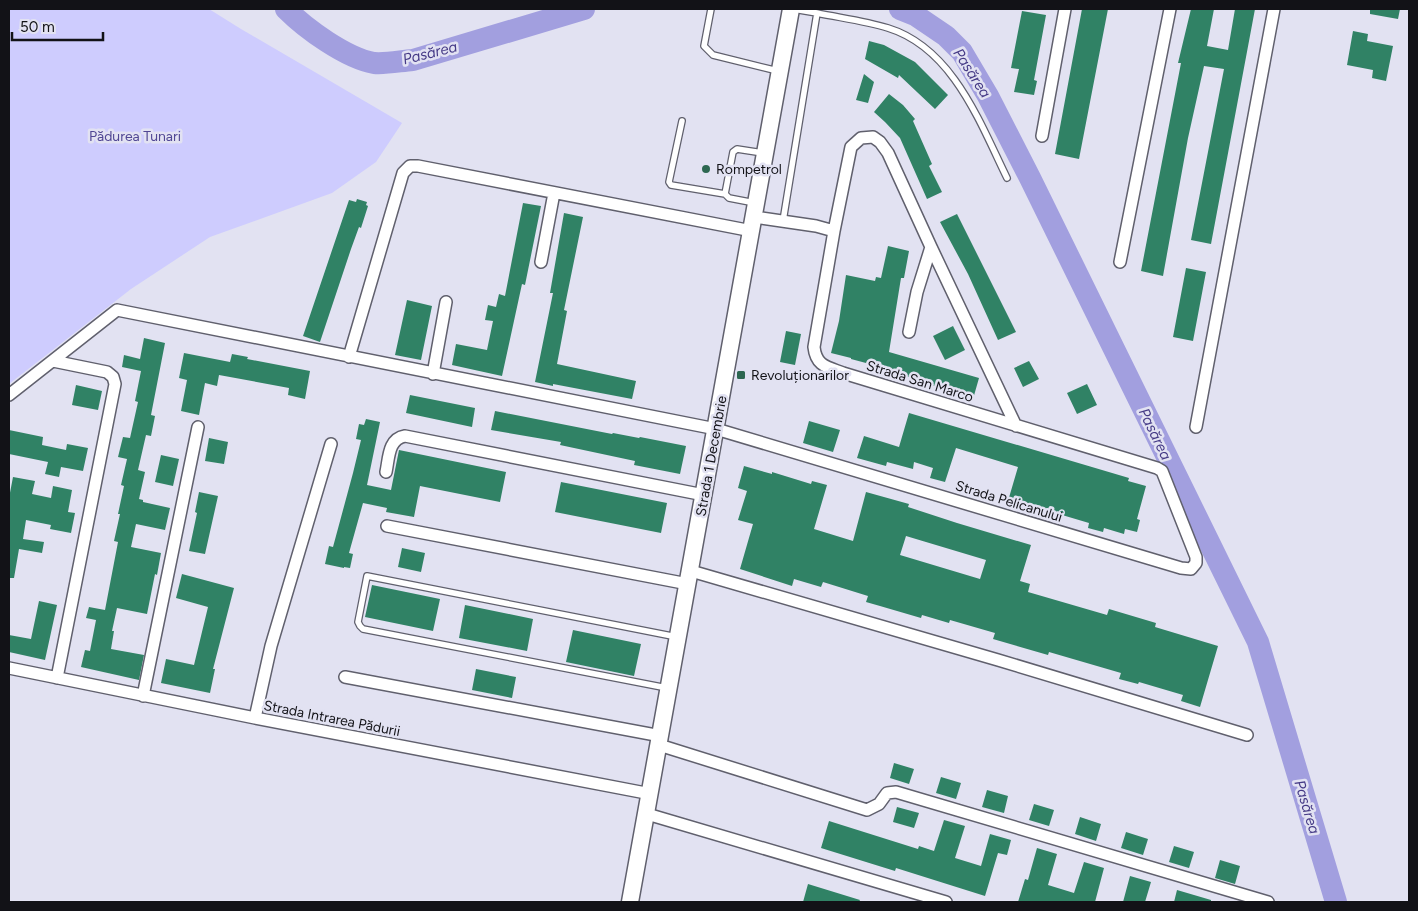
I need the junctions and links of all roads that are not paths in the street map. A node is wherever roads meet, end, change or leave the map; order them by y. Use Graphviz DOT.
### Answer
graph roads {
  1 [pos="711,9"];
  2 [pos="791,9"];
  3 [pos="1065,9"];
  4 [pos="1170,9"];
  5 [pos="1274,9"];
  6 [pos="817,13"];
  7 [pos="780,71"];
  8 [pos="682,121"];
  9 [pos="1042,136"];
  10 [pos="765,154"];
  11 [pos="1007,178"];
  12 [pos="554,193"];
  13 [pos="725,194"];
  14 [pos="754,217"];
  15 [pos="783,222"];
  16 [pos="834,231"];
  17 [pos="931,247"];
  18 [pos="541,262"];
  19 [pos="1120,262"];
  20 [pos="446,302"];
  21 [pos="909,332"];
  22 [pos="349,357"];
  23 [pos="53,361"];
  24 [pos="433,374"];
  25 [pos="9,394"];
  26 [pos="1016,426"];
  27 [pos="198,427"];
  28 [pos="1196,427"];
  29 [pos="716,429"];
  30 [pos="331,444"];
  31 [pos="1162,471"];
  32 [pos="386,472"];
  33 [pos="704,495"];
  34 [pos="387,526"];
  35 [pos="689,577"];
  36 [pos="679,637"];
  37 [pos="9,668"];
  38 [pos="345,676"];
  39 [pos="57,678"];
  40 [pos="670,688"];
  41 [pos="143,696"];
  42 [pos="255,718"];
  43 [pos="1247,735"];
  44 [pos="660,741"];
  45 [pos="651,794"];
  46 [pos="647,814"];
  47 [pos="630,902"];
  48 [pos="946,902"];
  49 [pos="1268,902"];
  1 -- 7 [label="lane"];
  2 -- 6 [label="lane"];
  2 -- 7 [label="main road, Strada 1 Decembrie"];
  3 -- 9 [label="street"];
  4 -- 19 [label="street"];
  5 -- 28 [label="street"];
  6 -- 11 [label="lane"];
  6 -- 15 [label="lane"];
  7 -- 10 [label="main road, Strada 1 Decembrie"];
  8 -- 13 [label="lane"];
  10 -- 13 [label="lane"];
  10 -- 14 [label="main road, Strada 1 Decembrie"];
  12 -- 14 [label="street"];
  12 -- 18 [label="street"];
  12 -- 22 [label="street"];
  13 -- 14 [label="lane"];
  14 -- 15 [label="street"];
  14 -- 29 [label="main road, Strada 1 Decembrie"];
  15 -- 16 [label="street"];
  16 -- 17 [label="street"];
  16 -- 26 [label="street, Strada San Marco"];
  17 -- 21 [label="street"];
  17 -- 26 [label="street"];
  20 -- 24 [label="street"];
  22 -- 23 [label="street"];
  22 -- 24 [label="street"];
  23 -- 25 [label="street"];
  23 -- 39 [label="street"];
  24 -- 29 [label="street"];
  26 -- 31 [label="street, Strada San Marco"];
  27 -- 41 [label="street"];
  29 -- 31 [label="street, Strada Pelicanului"];
  29 -- 33 [label="main road, Strada 1 Decembrie"];
  30 -- 42 [label="street"];
  32 -- 33 [label="street"];
  33 -- 35 [label="main road, Strada 1 Decembrie"];
  34 -- 35 [label="street"];
  35 -- 36 [label="main road, Strada 1 Decembrie"];
  35 -- 43 [label="street"];
  36 -- 40 [label="main road, Strada 1 Decembrie"];
  36 -- 40 [label="lane"];
  37 -- 39 [label="street, Strada Intrarea Pădurii"];
  38 -- 44 [label="street"];
  39 -- 41 [label="street, Strada Intrarea Pădurii"];
  40 -- 44 [label="main road, Strada 1 Decembrie"];
  41 -- 42 [label="street, Strada Intrarea Pădurii"];
  42 -- 45 [label="street, Strada Intrarea Pădurii"];
  44 -- 45 [label="main road, Strada 1 Decembrie"];
  44 -- 49 [label="street"];
  45 -- 46 [label="main road, Strada 1 Decembrie"];
  46 -- 47 [label="main road, Strada 1 Decembrie"];
  46 -- 48 [label="street"];
}
